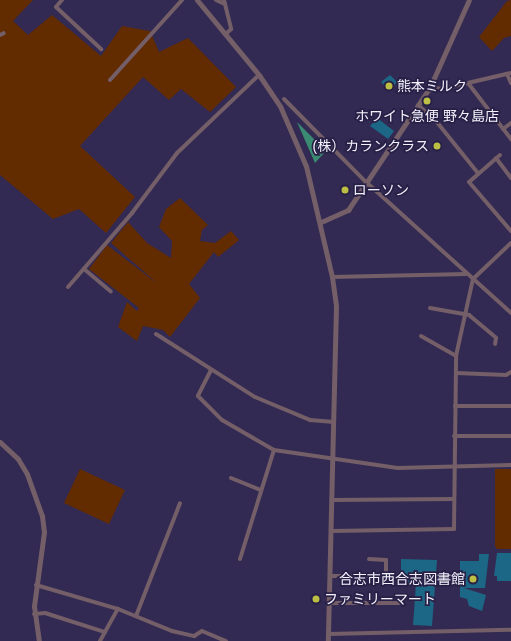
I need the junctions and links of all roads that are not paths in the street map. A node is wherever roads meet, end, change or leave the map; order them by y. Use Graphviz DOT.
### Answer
graph roads {
  1 [pos="62,0"];
  2 [pos="182,0"];
  3 [pos="197,0"];
  4 [pos="216,0"];
  5 [pos="469,0"];
  6 [pos="224,2"];
  7 [pos="226,34"];
  8 [pos="101,48"];
  9 [pos="509,74"];
  10 [pos="259,75"];
  11 [pos="110,80"];
  12 [pos="468,83"];
  13 [pos="511,83"];
  14 [pos="430,87"];
  15 [pos="284,99"];
  16 [pos="418,105"];
  17 [pos="511,123"];
  18 [pos="504,129"];
  19 [pos="511,139"];
  20 [pos="478,173"];
  21 [pos="511,178"];
  22 [pos="365,181"];
  23 [pos="321,222"];
  24 [pos="511,231"];
  25 [pos="511,243"];
  26 [pos="84,269"];
  27 [pos="466,274"];
  28 [pos="332,277"];
  29 [pos="473,279"];
  30 [pos="68,287"];
  31 [pos="111,292"];
  32 [pos="430,308"];
  33 [pos="511,313"];
  34 [pos="466,314"];
  35 [pos="156,334"];
  36 [pos="421,336"];
  37 [pos="495,344"];
  38 [pos="456,356"];
  39 [pos="211,370"];
  40 [pos="511,372"];
  41 [pos="456,373"];
  42 [pos="455,406"];
  43 [pos="511,406"];
  44 [pos="334,422"];
  45 [pos="454,436"];
  46 [pos="511,436"];
  47 [pos="0,442"];
  48 [pos="274,450"];
  49 [pos="334,458"];
  50 [pos="511,465"];
  51 [pos="454,466"];
  52 [pos="232,478"];
  53 [pos="260,490"];
  54 [pos="454,499"];
  55 [pos="332,500"];
  56 [pos="180,503"];
  57 [pos="331,531"];
  58 [pos="240,558"];
  59 [pos="370,559"];
  60 [pos="330,576"];
  61 [pos="36,585"];
  62 [pos="329,603"];
  63 [pos="400,603"];
  64 [pos="118,609"];
  65 [pos="34,614"];
  66 [pos="136,616"];
  67 [pos="511,630"];
  68 [pos="105,632"];
  69 [pos="328,634"];
  70 [pos="194,636"];
  71 [pos="38,641"];
  72 [pos="101,641"];
  73 [pos="193,641"];
  74 [pos="226,641"];
  75 [pos="328,641"];
  1 -- 8 [label="street"];
  2 -- 11 [label="street"];
  3 -- 7 [label="street"];
  4 -- 6 [label="street"];
  5 -- 14 [label="street"];
  6 -- 7 [label="street"];
  7 -- 10 [label="street"];
  9 -- 12 [label="street"];
  9 -- 13 [label="street"];
  10 -- 23 [label="street"];
  10 -- 26 [label="street"];
  12 -- 14 [label="street"];
  12 -- 18 [label="street"];
  14 -- 16 [label="street"];
  15 -- 22 [label="street"];
  16 -- 20 [label="street"];
  16 -- 22 [label="street"];
  17 -- 18 [label="street"];
  18 -- 19 [label="street"];
  20 -- 21 [label="street"];
  20 -- 24 [label="street"];
  22 -- 23 [label="street"];
  22 -- 27 [label="street"];
  23 -- 28 [label="street"];
  25 -- 29 [label="street"];
  26 -- 30 [label="street"];
  26 -- 31 [label="street"];
  27 -- 28 [label="street"];
  27 -- 29 [label="street"];
  28 -- 44 [label="street"];
  29 -- 33 [label="street"];
  29 -- 34 [label="street"];
  32 -- 34 [label="street"];
  34 -- 37 [label="street"];
  34 -- 38 [label="street"];
  35 -- 39 [label="street"];
  36 -- 38 [label="street"];
  38 -- 41 [label="street"];
  39 -- 44 [label="street"];
  39 -- 48 [label="street"];
  40 -- 41 [label="street"];
  41 -- 42 [label="street"];
  42 -- 43 [label="street"];
  42 -- 45 [label="street"];
  44 -- 49 [label="street"];
  45 -- 46 [label="street"];
  45 -- 51 [label="street"];
  47 -- 61 [label="street"];
  48 -- 49 [label="street"];
  48 -- 53 [label="street"];
  49 -- 51 [label="street"];
  49 -- 55 [label="street"];
  50 -- 51 [label="street"];
  51 -- 54 [label="street"];
  52 -- 53 [label="street"];
  53 -- 58 [label="street"];
  54 -- 55 [label="street"];
  54 -- 57 [label="street"];
  55 -- 57 [label="street"];
  56 -- 66 [label="street"];
  57 -- 60 [label="street"];
  59 -- 60 [label="street"];
  60 -- 62 [label="street"];
  61 -- 64 [label="street"];
  61 -- 65 [label="street"];
  62 -- 63 [label="street"];
  62 -- 69 [label="street"];
  64 -- 66 [label="street"];
  64 -- 68 [label="street"];
  65 -- 68 [label="street"];
  65 -- 71 [label="street"];
  66 -- 70 [label="street"];
  67 -- 69 [label="street"];
  68 -- 72 [label="street"];
  69 -- 75 [label="street"];
  70 -- 73 [label="street"];
  70 -- 74 [label="street"];
}
